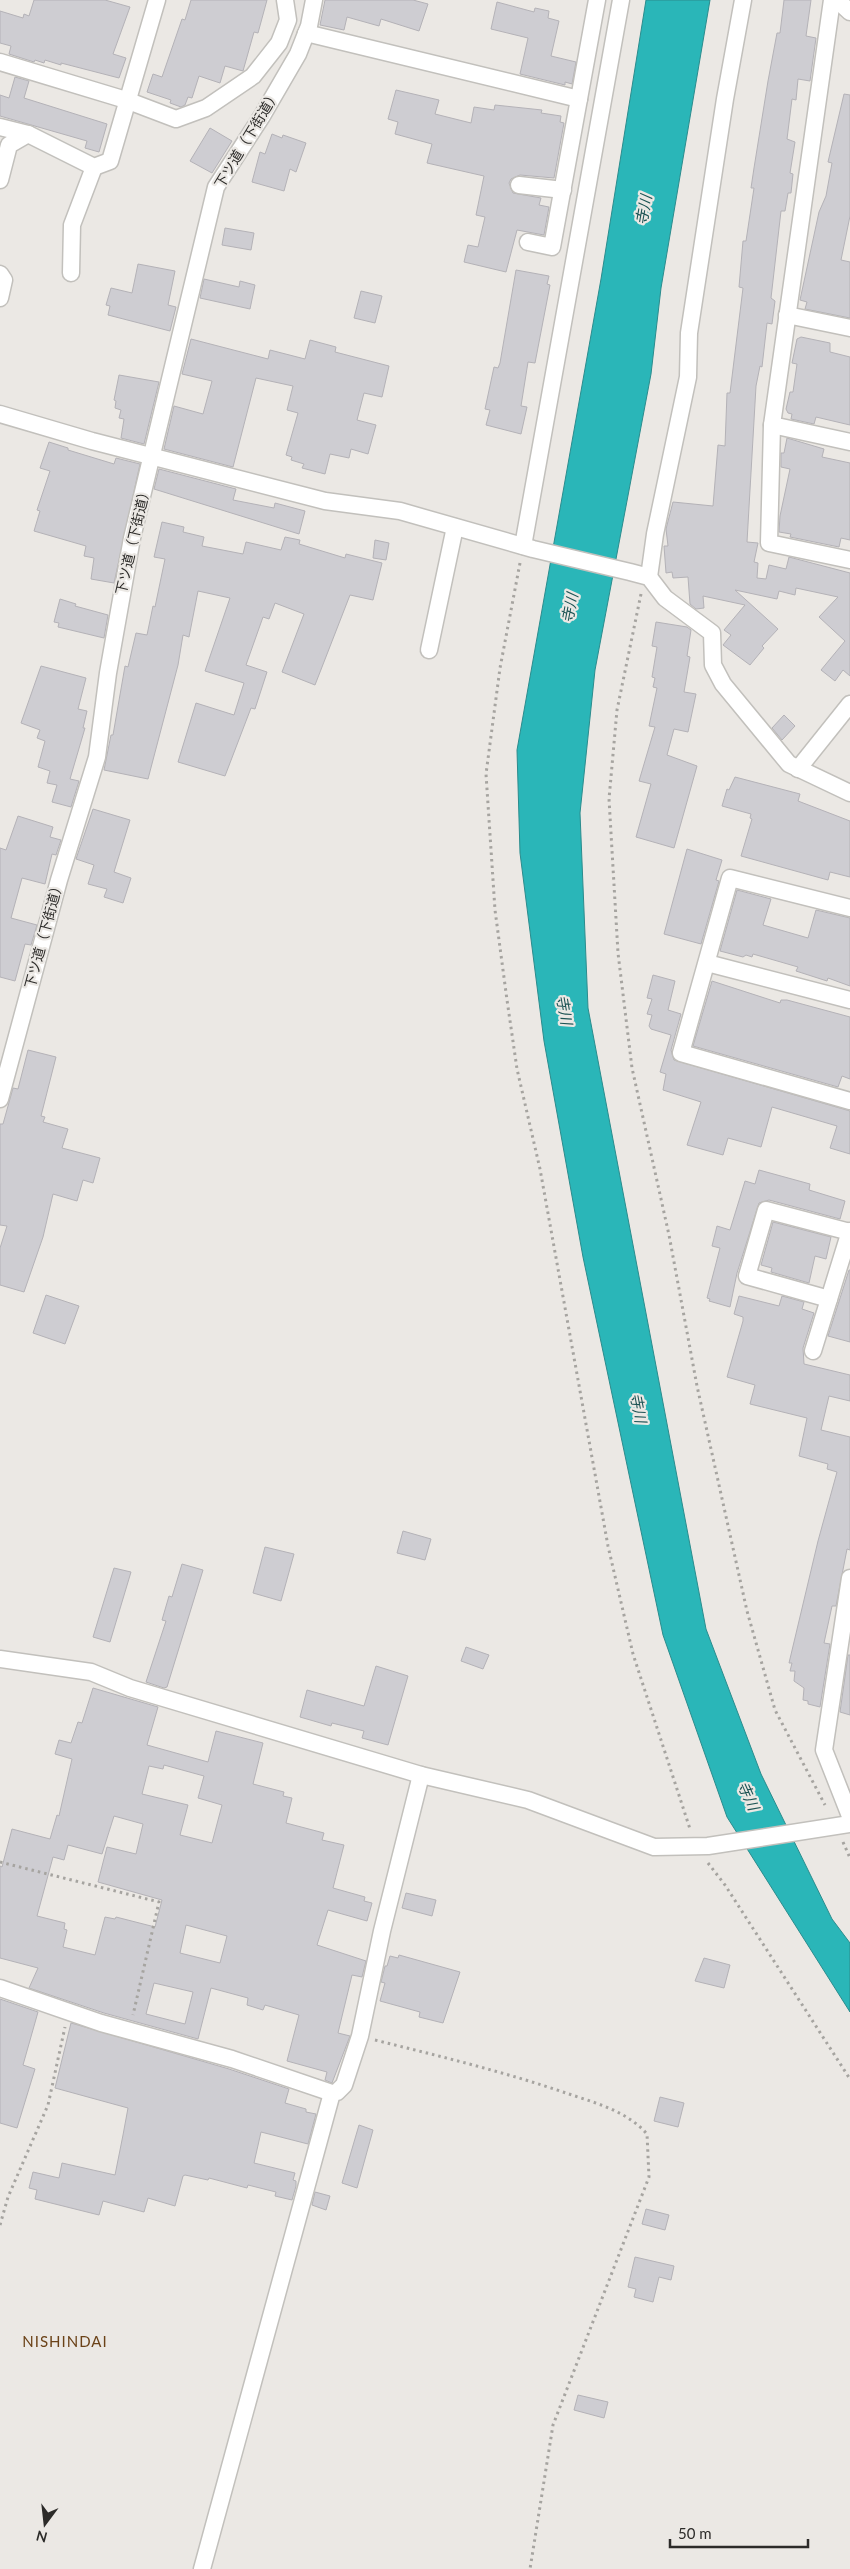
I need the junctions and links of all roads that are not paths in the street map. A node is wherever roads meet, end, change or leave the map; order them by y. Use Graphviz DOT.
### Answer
graph roads {
  1 [pos="157,0"];
  2 [pos="285,0"];
  3 [pos="314,0"];
  4 [pos="597,0"];
  5 [pos="621,0"];
  6 [pos="743,0"];
  7 [pos="832,0"];
  8 [pos="837,0"];
  9 [pos="850,12"];
  10 [pos="306,33"];
  11 [pos="288,48"];
  12 [pos="0,62"];
  13 [pos="579,99"];
  14 [pos="126,100"];
  15 [pos="0,127"];
  16 [pos="28,134"];
  17 [pos="94,167"];
  18 [pos="0,180"];
  19 [pos="519,185"];
  20 [pos="563,190"];
  21 [pos="528,242"];
  22 [pos="70,273"];
  23 [pos="0,274"];
  24 [pos="0,298"];
  25 [pos="787,315"];
  26 [pos="850,328"];
  27 [pos="0,414"];
  28 [pos="772,425"];
  29 [pos="850,442"];
  30 [pos="153,455"];
  31 [pos="455,527"];
  32 [pos="528,547"];
  33 [pos="850,560"];
  34 [pos="649,578"];
  35 [pos="429,650"];
  36 [pos="850,704"];
  37 [pos="798,769"];
  38 [pos="850,793"];
  39 [pos="850,908"];
  40 [pos="706,963"];
  41 [pos="850,1000"];
  42 [pos="0,1099"];
  43 [pos="850,1100"];
  44 [pos="850,1232"];
  45 [pos="829,1299"];
  46 [pos="813,1351"];
  47 [pos="850,1578"];
  48 [pos="0,1659"];
  49 [pos="421,1775"];
  50 [pos="850,1816"];
  51 [pos="838,1826"];
  52 [pos="0,1988"];
  53 [pos="332,2093"];
  54 [pos="202,2569"];
  1 -- 14 [label="street"];
  2 -- 11 [label="street"];
  3 -- 10 [label="street, 下ツ道（下街道）"];
  4 -- 13 [label="street"];
  5 -- 32 [label="street"];
  6 -- 34 [label="street"];
  7 -- 25 [label="street"];
  8 -- 9 [label="street"];
  10 -- 11 [label="street, 下ツ道（下街道）"];
  10 -- 13 [label="street"];
  11 -- 14 [label="street"];
  11 -- 30 [label="street, 下ツ道（下街道）"];
  12 -- 14 [label="street"];
  13 -- 20 [label="street"];
  14 -- 17 [label="street"];
  15 -- 16 [label="street"];
  16 -- 17 [label="street"];
  16 -- 18 [label="street"];
  17 -- 22 [label="street"];
  19 -- 20 [label="street"];
  20 -- 21 [label="street"];
  23 -- 24 [label="street"];
  25 -- 26 [label="street"];
  25 -- 28 [label="street"];
  27 -- 30 [label="street"];
  28 -- 29 [label="street"];
  28 -- 33 [label="street"];
  30 -- 31 [label="street"];
  30 -- 42 [label="street, 下ツ道（下街道）"];
  31 -- 32 [label="street"];
  31 -- 35 [label="street"];
  32 -- 34 [label="street"];
  34 -- 37 [label="street"];
  36 -- 37 [label="street"];
  37 -- 38 [label="street"];
  39 -- 40 [label="street"];
  40 -- 41 [label="street"];
  40 -- 43 [label="street"];
  44 -- 45 [label="street"];
  44 -- 45 [label="street"];
  45 -- 46 [label="street"];
  47 -- 50 [label="street"];
  48 -- 49 [label="street"];
  49 -- 51 [label="street"];
  49 -- 53 [label="street"];
  52 -- 53 [label="street"];
  53 -- 54 [label="street"];
}
